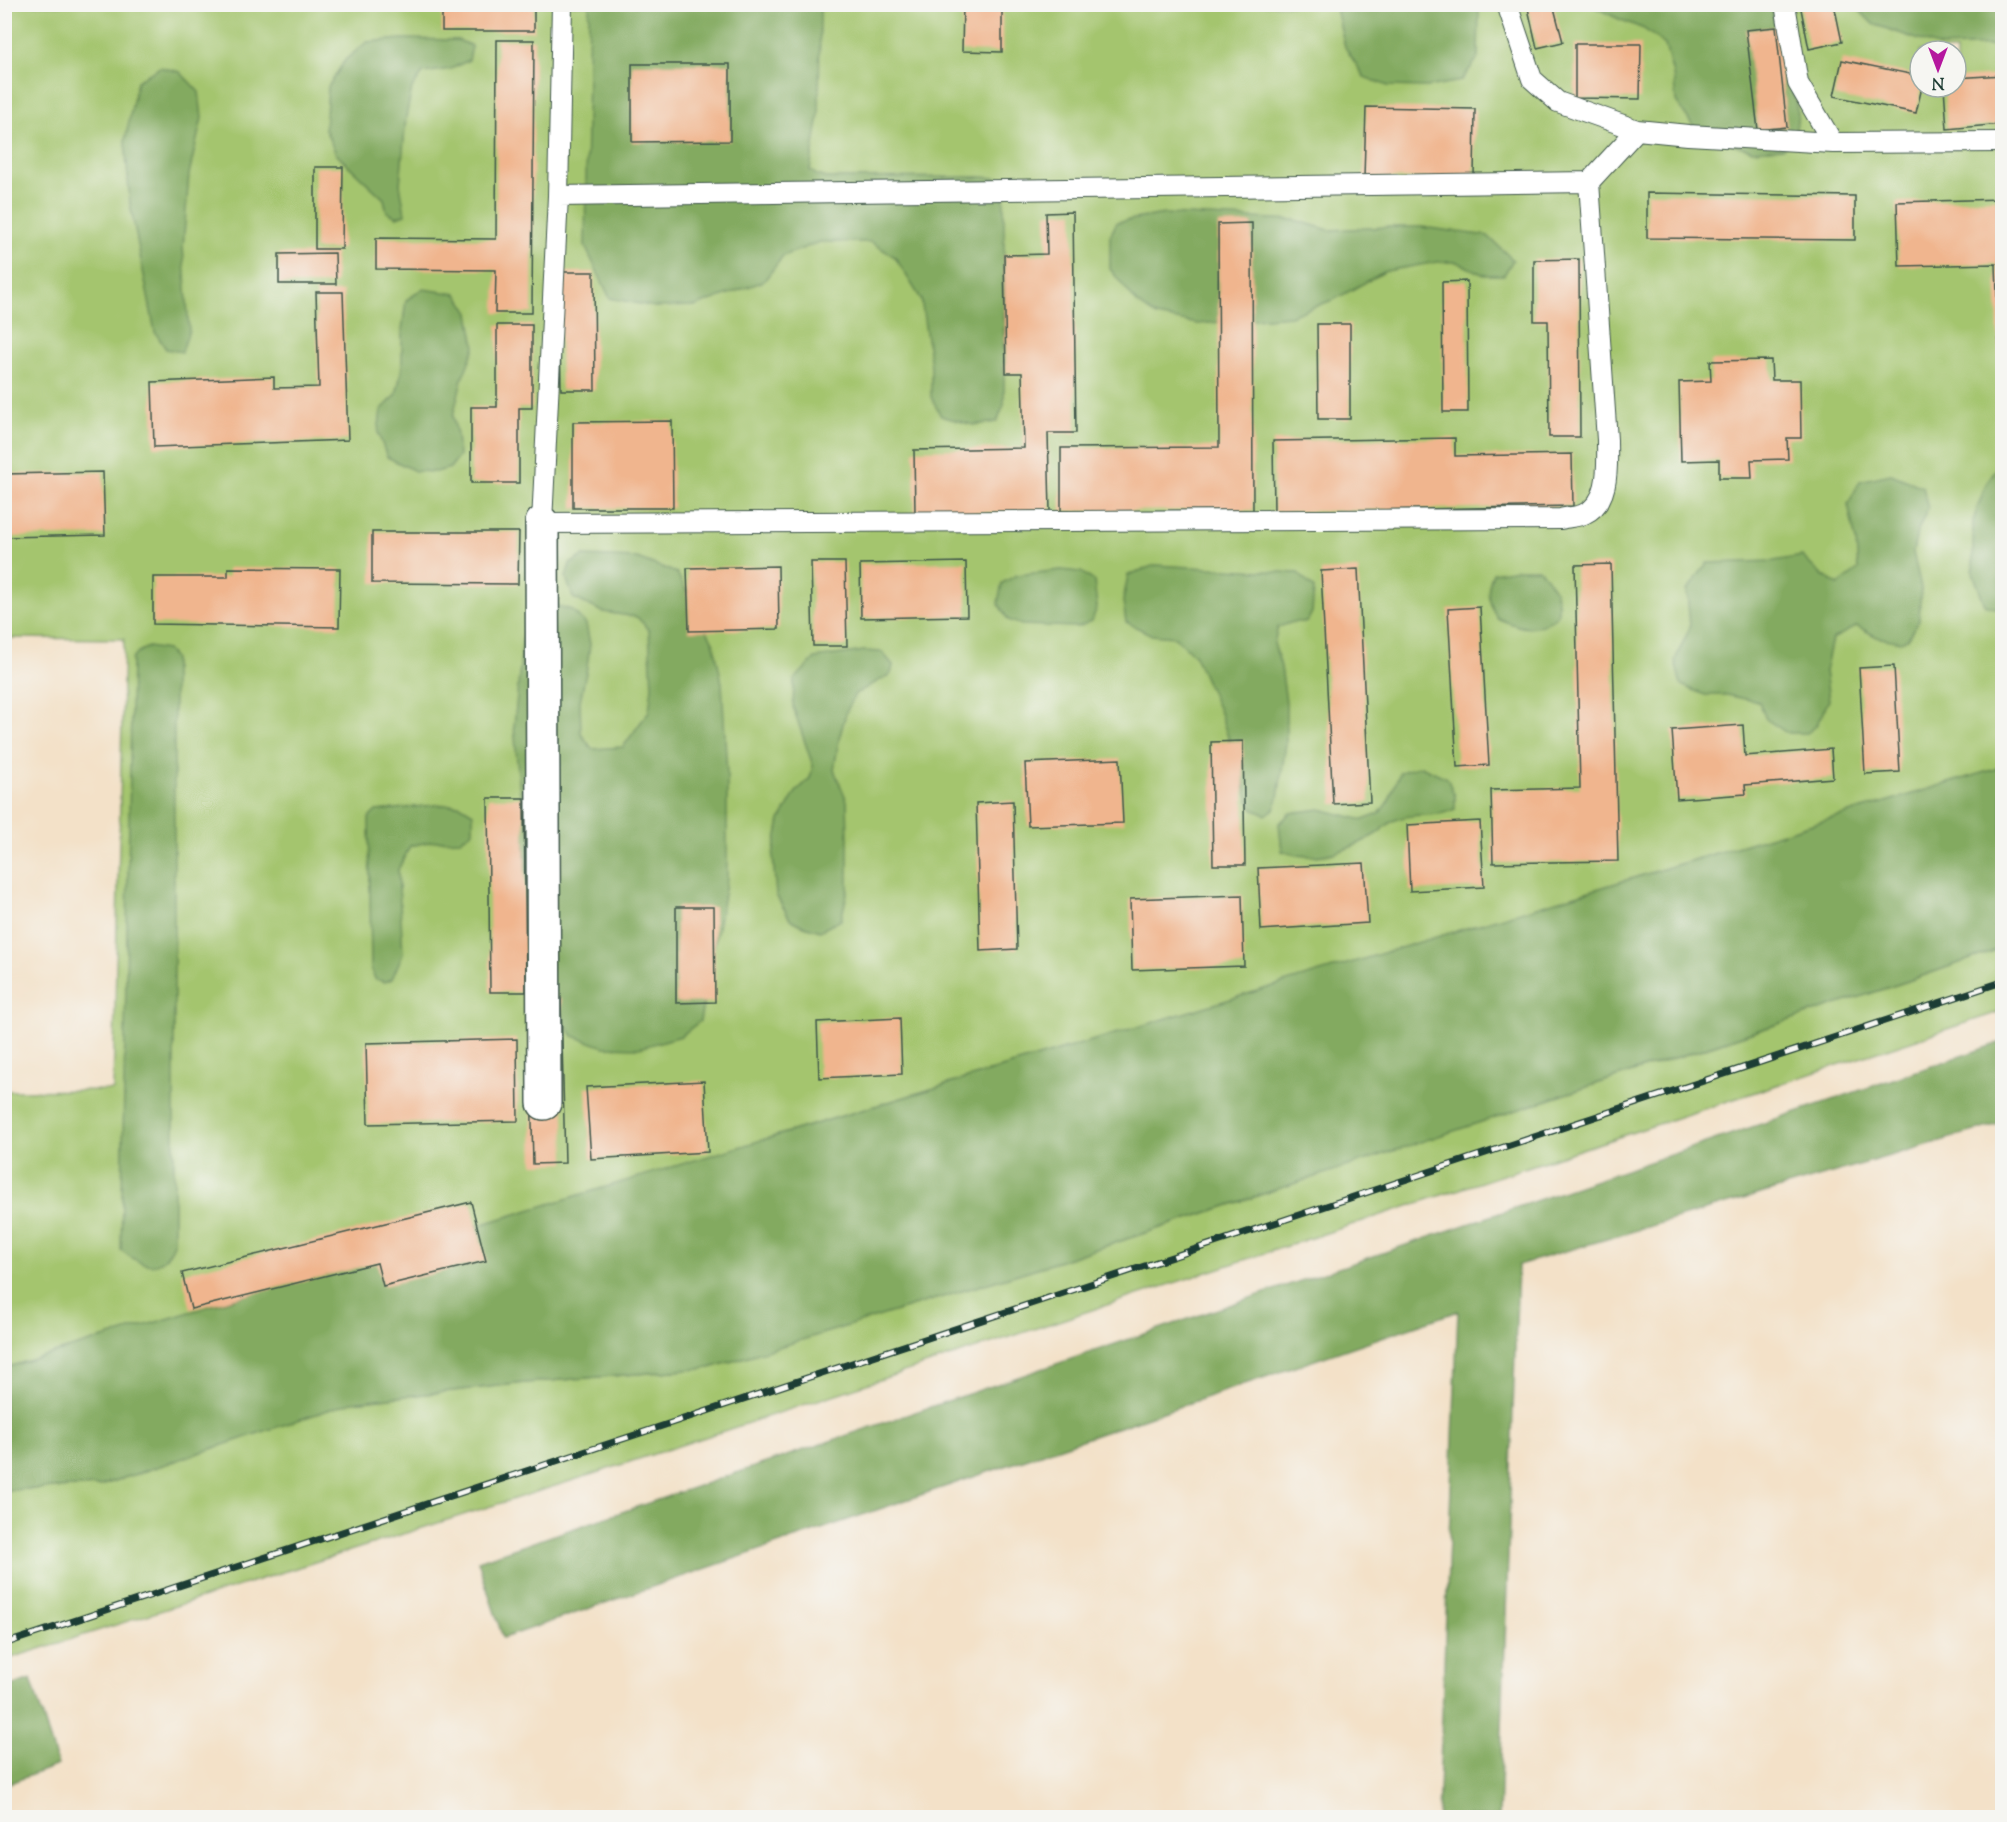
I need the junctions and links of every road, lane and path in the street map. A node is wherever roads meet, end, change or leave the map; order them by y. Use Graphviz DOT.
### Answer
graph roads {
  1 [pos="562,4"];
  2 [pos="1508,4"];
  3 [pos="1785,4"];
  4 [pos="1636,130"];
  5 [pos="2002,142"];
  6 [pos="1833,143"];
  7 [pos="1589,182"];
  8 [pos="558,196"];
  9 [pos="542,523"];
  10 [pos="544,1103"];
  1 -- 8 [label="lane"];
  2 -- 4 [label="lane"];
  3 -- 6 [label="lane"];
  4 -- 6 [label="lane"];
  4 -- 7 [label="lane"];
  5 -- 6 [label="lane"];
  7 -- 8 [label="lane"];
  7 -- 9 [label="lane"];
  8 -- 9 [label="lane"];
  9 -- 10 [label="street"];
}
